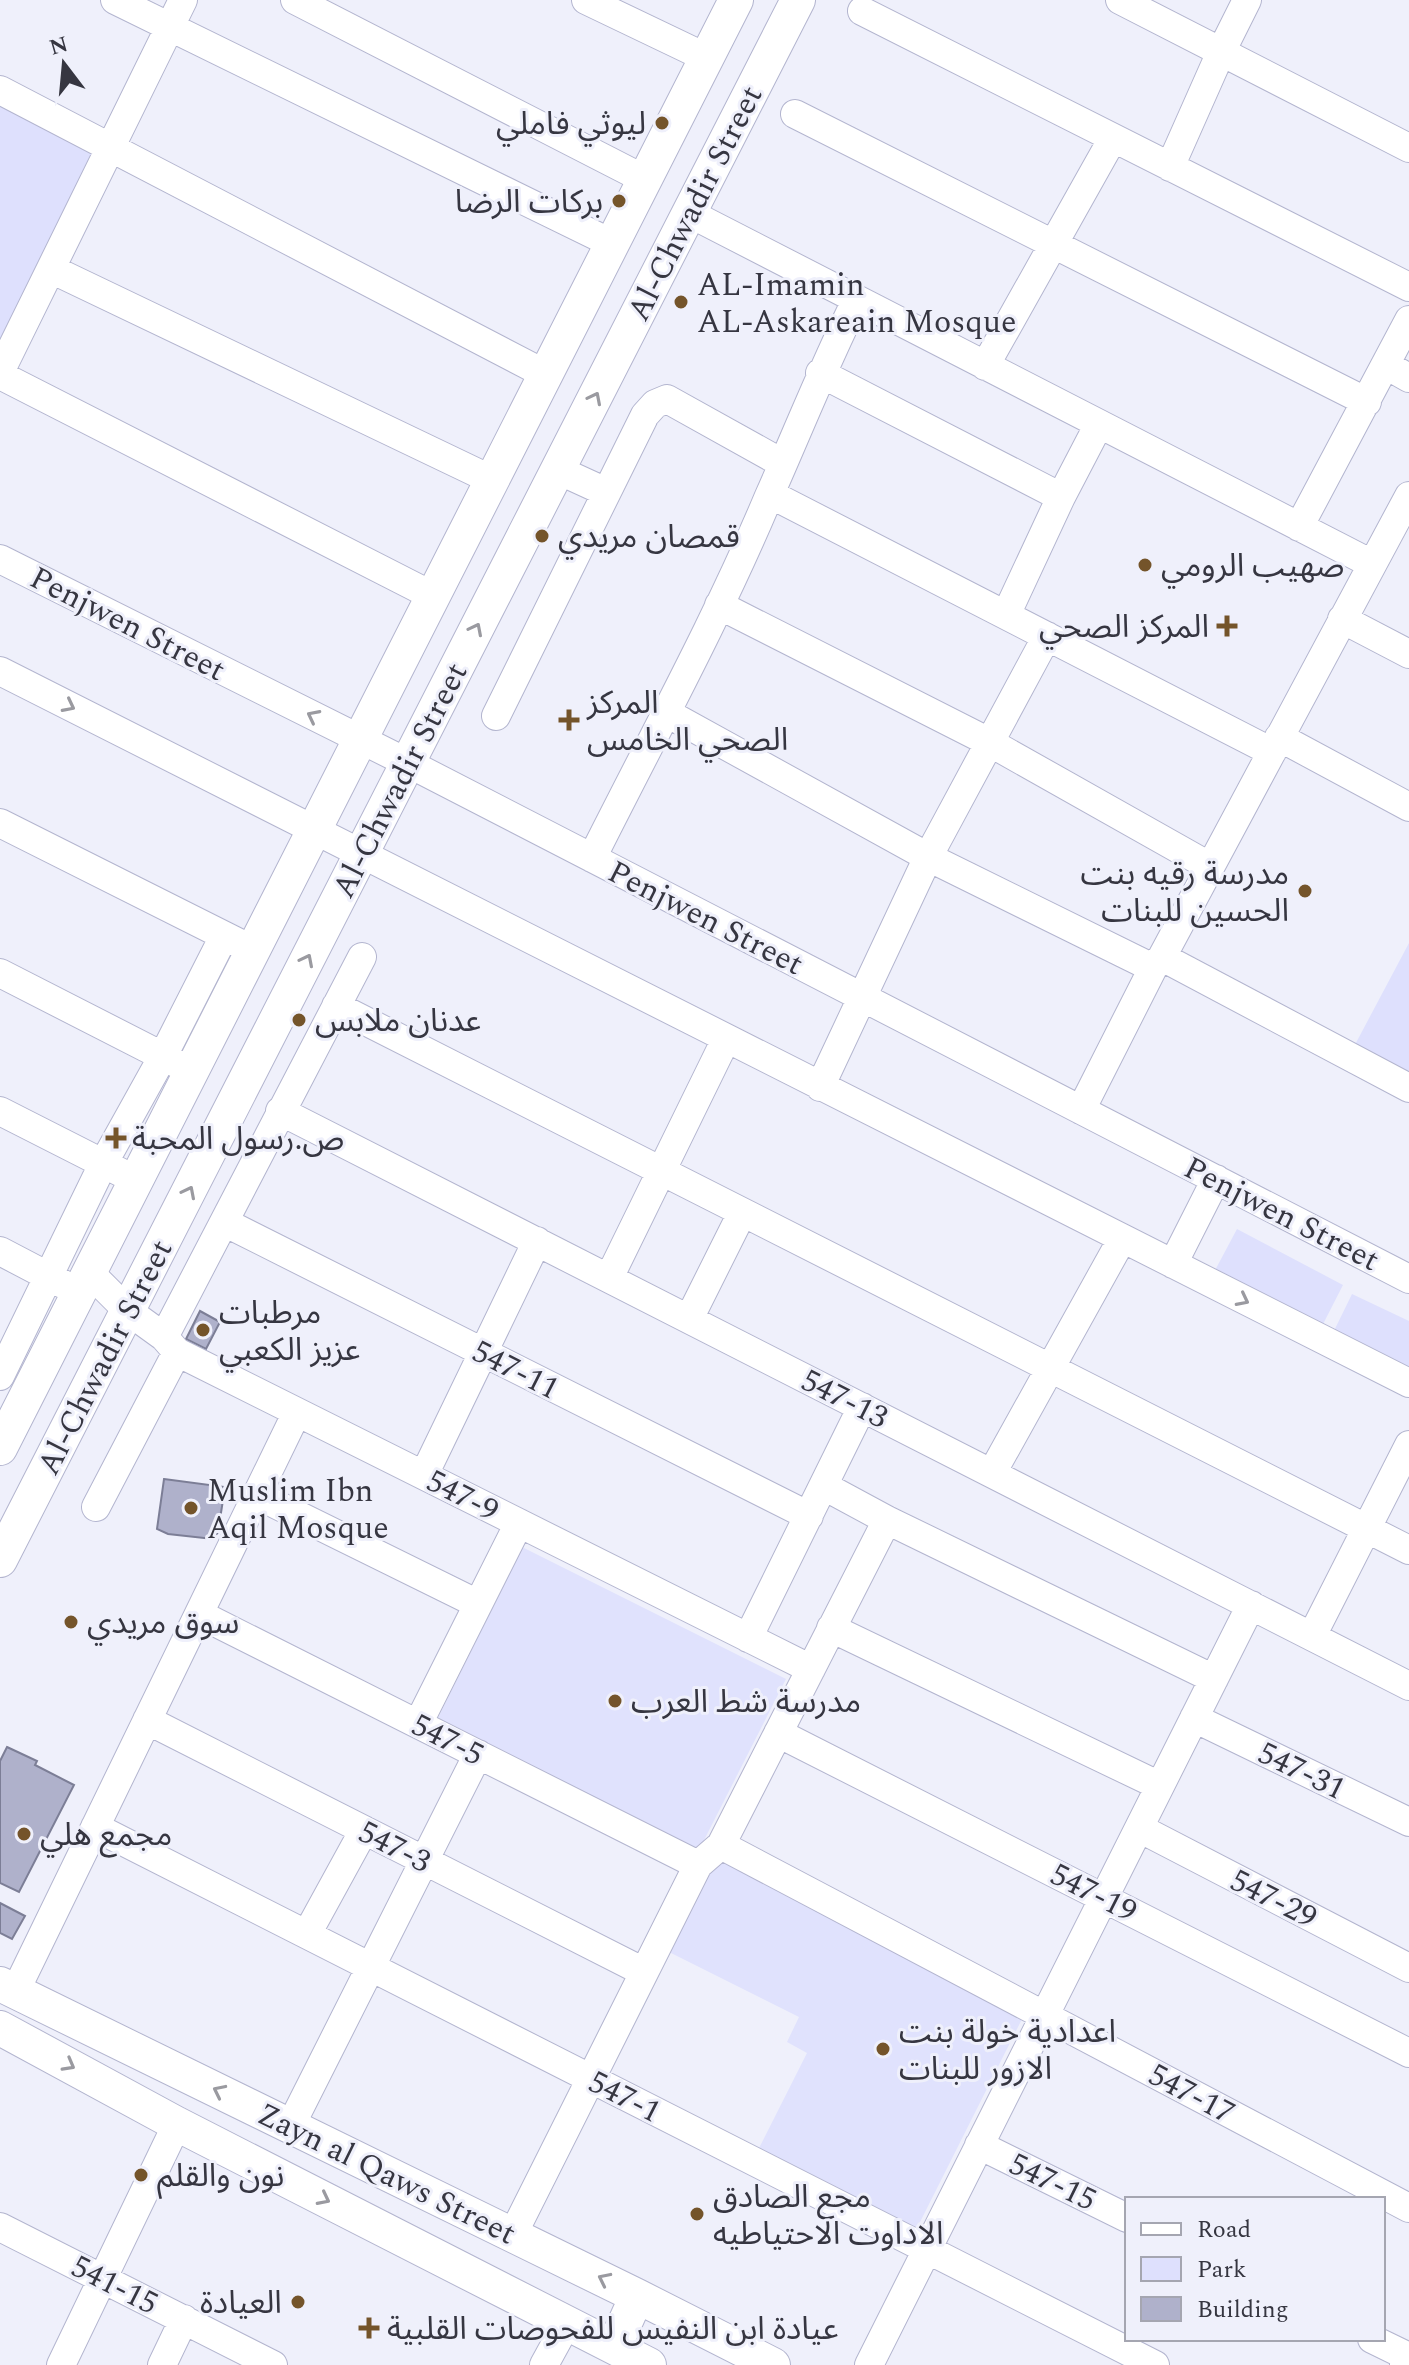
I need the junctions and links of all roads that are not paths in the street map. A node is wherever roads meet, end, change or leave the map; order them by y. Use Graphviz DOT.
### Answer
graph roads {
  1 [pos="115,0"];
  2 [pos="183,0"];
  3 [pos="295,0"];
  4 [pos="586,0"];
  5 [pos="736,0"];
  6 [pos="798,0"];
  7 [pos="1120,0"];
  8 [pos="1247,0"];
  9 [pos="862,11"];
  10 [pos="169,29"];
  11 [pos="1221,52"];
  12 [pos="705,57"];
  13 [pos="0,90"];
  14 [pos="795,114"];
  15 [pos="1113,138"];
  16 [pos="1409,148"];
  17 [pos="110,149"];
  18 [pos="1170,167"];
  19 [pos="644,179"];
  20 [pos="689,213"];
  21 [pos="611,243"];
  22 [pos="1052,244"];
  23 [pos="51,269"];
  24 [pos="1409,287"];
  25 [pos="856,301"];
  26 [pos="1409,320"];
  27 [pos="985,366"];
  28 [pos="1398,371"];
  29 [pos="820,373"];
  30 [pos="0,374"];
  31 [pos="545,374"];
  32 [pos="1367,402"];
  33 [pos="1099,424"];
  34 [pos="782,463"];
  35 [pos="558,470"];
  36 [pos="492,480"];
  37 [pos="606,492"];
  38 [pos="770,494"];
  39 [pos="1061,497"];
  40 [pos="1406,510"];
  41 [pos="1299,527"];
  42 [pos="0,559"];
  43 [pos="1372,564"];
  44 [pos="433,596"];
  45 [pos="719,605"];
  46 [pos="1006,615"];
  47 [pos="1342,619"];
  48 [pos="1047,636"];
  49 [pos="1409,654"];
  50 [pos="0,671"];
  51 [pos="665,712"];
  52 [pos="496,716"];
  53 [pos="360,739"];
  54 [pos="989,742"];
  55 [pos="1275,745"];
  56 [pos="408,763"];
  57 [pos="1409,807"];
  58 [pos="0,823"];
  59 [pos="314,831"];
  60 [pos="361,855"];
  61 [pos="928,857"];
  62 [pos="592,858"];
  63 [pos="1209,866"];
  64 [pos="239,943"];
  65 [pos="362,957"];
  66 [pos="1158,962"];
  67 [pos="0,973"];
  68 [pos="863,998"];
  69 [pos="336,1006"];
  70 [pos="726,1039"];
  71 [pos="178,1064"];
  72 [pos="820,1087"];
  73 [pos="1409,1088"];
  74 [pos="1081,1110"];
  75 [pos="0,1111"];
  76 [pos="280,1111"];
  77 [pos="103,1164"];
  78 [pos="661,1172"];
  79 [pos="1216,1179"];
  80 [pos="137,1181"];
  81 [pos="742,1213"];
  82 [pos="224,1222"];
  83 [pos="1122,1239"];
  84 [pos="537,1241"];
  85 [pos="0,1251"];
  86 [pos="1173,1264"];
  87 [pos="48,1276"];
  88 [pos="609,1278"];
  89 [pos="1409,1278"];
  90 [pos="86,1283"];
  91 [pos="128,1311"];
  92 [pos="689,1319"];
  93 [pos="171,1345"];
  94 [pos="19,1350"];
  95 [pos="484,1353"];
  96 [pos="1050,1369"];
  97 [pos="0,1376"];
  98 [pos="1409,1383"];
  99 [pos="862,1407"];
  100 [pos="297,1412"];
  101 [pos="1409,1445"];
  102 [pos="0,1448"];
  103 [pos="992,1473"];
  104 [pos="424,1475"];
  105 [pos="824,1486"];
  106 [pos="257,1495"];
  107 [pos="96,1507"];
  108 [pos="809,1516"];
  109 [pos="887,1520"];
  110 [pos="519,1523"];
  111 [pos="1365,1528"];
  112 [pos="1409,1550"];
  113 [pos="0,1560"];
  114 [pos="478,1604"];
  115 [pos="1251,1605"];
  116 [pos="199,1614"];
  117 [pos="831,1628"];
  118 [pos="1312,1636"];
  119 [pos="748,1638"];
  120 [pos="811,1669"];
  121 [pos="1214,1679"];
  122 [pos="1409,1686"];
  123 [pos="1194,1718"];
  124 [pos="147,1720"];
  125 [pos="418,1724"];
  126 [pos="778,1733"];
  127 [pos="478,1754"];
  128 [pos="1160,1786"];
  129 [pos="1409,1822"];
  130 [pos="95,1827"];
  131 [pos="1139,1828"];
  132 [pos="364,1830"];
  133 [pos="721,1845"];
  134 [pos="424,1861"];
  135 [pos="698,1865"];
  136 [pos="1104,1897"];
  137 [pos="307,1934"];
  138 [pos="371,1967"];
  139 [pos="1409,1968"];
  140 [pos="644,1972"];
  141 [pos="7,1988"];
  142 [pos="1045,2015"];
  143 [pos="0,2028"];
  144 [pos="1409,2053"];
  145 [pos="590,2078"];
  146 [pos="177,2124"];
  147 [pos="291,2125"];
  148 [pos="979,2145"];
  149 [pos="1409,2208"];
  150 [pos="1125,2217"];
  151 [pos="0,2227"];
  152 [pos="513,2234"];
  153 [pos="927,2249"];
  154 [pos="103,2278"];
  155 [pos="637,2296"];
  156 [pos="184,2319"];
  157 [pos="567,2323"];
  158 [pos="1375,2341"];
  159 [pos="614,2347"];
  160 [pos="1408,2361"];
  161 [pos="61,2365"];
  162 [pos="162,2365"];
  163 [pos="273,2365"];
  164 [pos="544,2365"];
  165 [pos="649,2365"];
  166 [pos="773,2365"];
  167 [pos="869,2365"];
  168 [pos="1155,2365"];
  1 -- 10 [label="street"];
  2 -- 10 [label="street"];
  3 -- 19 [label="street"];
  4 -- 12 [label="street"];
  5 -- 12 [label="main road, Al-Chwadir Street"];
  6 -- 20 [label="main road, Al-Chwadir Street"];
  7 -- 11 [label="street"];
  8 -- 11 [label="street"];
  9 -- 15 [label="street"];
  10 -- 17 [label="street"];
  10 -- 21 [label="street"];
  11 -- 16 [label="street"];
  11 -- 18 [label="street"];
  12 -- 19 [label="main road, Al-Chwadir Street"];
  13 -- 17 [label="street"];
  14 -- 22 [label="street"];
  15 -- 18 [label="street"];
  15 -- 22 [label="street"];
  17 -- 23 [label="street"];
  17 -- 31 [label="street"];
  18 -- 24 [label="street"];
  19 -- 21 [label="main road, Al-Chwadir Street"];
  20 -- 25 [label="street"];
  35 -- 20 [label="main road, Al-Chwadir Street, one-way"];
  21 -- 31 [label="main road, Al-Chwadir Street"];
  22 -- 27 [label="street"];
  22 -- 32 [label="street"];
  23 -- 30 [label="street"];
  23 -- 36 [label="street"];
  25 -- 27 [label="street"];
  25 -- 29 [label="street"];
  26 -- 28 [label="street"];
  27 -- 33 [label="street"];
  28 -- 32 [label="street"];
  29 -- 34 [label="street"];
  29 -- 39 [label="street"];
  30 -- 44 [label="street"];
  31 -- 36 [label="main road, Al-Chwadir Street"];
  32 -- 41 [label="street"];
  33 -- 39 [label="street"];
  33 -- 41 [label="street"];
  34 -- 37 [label="street"];
  34 -- 38 [label="street"];
  35 -- 37 [label="street"];
  56 -- 35 [label="main road, Al-Chwadir Street, one-way"];
  36 -- 44 [label="main road, Al-Chwadir Street"];
  37 -- 52 [label="street"];
  38 -- 45 [label="street"];
  38 -- 46 [label="street"];
  39 -- 46 [label="street"];
  40 -- 43 [label="street"];
  41 -- 43 [label="street"];
  53 -- 42 [label="street, Penjwen Street, one-way"];
  43 -- 47 [label="street"];
  44 -- 53 [label="main road, Al-Chwadir Street"];
  45 -- 51 [label="street"];
  45 -- 54 [label="street"];
  46 -- 48 [label="street"];
  47 -- 49 [label="street"];
  47 -- 55 [label="street"];
  48 -- 54 [label="street"];
  48 -- 55 [label="street"];
  50 -- 59 [label="street, one-way"];
  51 -- 61 [label="street"];
  51 -- 62 [label="street"];
  53 -- 56 [label="street, Penjwen Street"];
  53 -- 59 [label="main road, Al-Chwadir Street"];
  54 -- 61 [label="street"];
  54 -- 63 [label="street"];
  55 -- 57 [label="street"];
  55 -- 63 [label="street"];
  56 -- 60 [label="main road, Al-Chwadir Street"];
  56 -- 62 [label="street, Penjwen Street"];
  58 -- 64 [label="street"];
  59 -- 60 [label="street"];
  59 -- 64 [label="main road, Al-Chwadir Street"];
  60 -- 70 [label="street"];
  91 -- 60 [label="main road, Al-Chwadir Street, one-way"];
  61 -- 66 [label="street"];
  61 -- 68 [label="street"];
  62 -- 68 [label="street, Penjwen Street"];
  63 -- 66 [label="street"];
  64 -- 71 [label="main road, Al-Chwadir Street"];
  65 -- 69 [label="street"];
  66 -- 73 [label="street"];
  66 -- 74 [label="street"];
  67 -- 71 [label="street"];
  68 -- 72 [label="street"];
  68 -- 74 [label="street, Penjwen Street"];
  69 -- 76 [label="street"];
  69 -- 78 [label="street"];
  70 -- 72 [label="street"];
  70 -- 78 [label="street"];
  71 -- 77 [label="street"];
  71 -- 80 [label="main road, Al-Chwadir Street"];
  72 -- 83 [label="street"];
  74 -- 79 [label="street, Penjwen Street"];
  75 -- 77 [label="street"];
  76 -- 82 [label="street"];
  76 -- 84 [label="street, 547-13"];
  77 -- 80 [label="street"];
  77 -- 87 [label="street"];
  78 -- 81 [label="street"];
  78 -- 88 [label="street"];
  79 -- 86 [label="street"];
  79 -- 89 [label="street, Penjwen Street"];
  80 -- 90 [label="main road, Al-Chwadir Street"];
  81 -- 92 [label="street"];
  81 -- 96 [label="street"];
  82 -- 93 [label="street"];
  82 -- 95 [label="street, 547-11"];
  83 -- 86 [label="street"];
  83 -- 96 [label="street"];
  84 -- 88 [label="street, 547-13"];
  84 -- 95 [label="street"];
  85 -- 87 [label="street, 547-9"];
  86 -- 98 [label="street, one-way"];
  87 -- 90 [label="street, 547-9"];
  87 -- 94 [label="street"];
  88 -- 92 [label="street, 547-13"];
  90 -- 91 [label="street, 547-9"];
  90 -- 94 [label="main road, Al-Chwadir Street"];
  91 -- 93 [label="street, 547-9"];
  91 -- 113 [label="main road, Al-Chwadir Street"];
  92 -- 99 [label="street, 547-13"];
  93 -- 100 [label="street, 547-9"];
  93 -- 107 [label="street"];
  94 -- 97 [label="street"];
  94 -- 102 [label="main road, Al-Chwadir Street"];
  95 -- 104 [label="street"];
  95 -- 108 [label="street, 547-11"];
  96 -- 103 [label="street"];
  96 -- 111 [label="street"];
  99 -- 103 [label="street, 547-13"];
  99 -- 105 [label="street"];
  100 -- 104 [label="street, 547-9"];
  100 -- 106 [label="street"];
  101 -- 111 [label="street"];
  103 -- 115 [label="street, 547-13"];
  104 -- 110 [label="street, 547-9"];
  105 -- 108 [label="street"];
  105 -- 109 [label="street"];
  106 -- 114 [label="street"];
  106 -- 116 [label="street"];
  108 -- 119 [label="street"];
  109 -- 117 [label="street"];
  109 -- 121 [label="street"];
  110 -- 114 [label="street"];
  110 -- 119 [label="street, 547-9"];
  111 -- 112 [label="street"];
  111 -- 118 [label="street"];
  114 -- 125 [label="street"];
  115 -- 118 [label="street, 547-13"];
  115 -- 121 [label="street"];
  116 -- 124 [label="street"];
  116 -- 125 [label="street, 547-5"];
  117 -- 120 [label="street"];
  117 -- 128 [label="street"];
  118 -- 122 [label="street, 547-13"];
  119 -- 120 [label="street, 547-9"];
  120 -- 126 [label="street"];
  121 -- 123 [label="street"];
  123 -- 128 [label="street"];
  123 -- 129 [label="street, 547-31"];
  124 -- 130 [label="street"];
  124 -- 132 [label="street, 547-3"];
  125 -- 127 [label="street, 547-5"];
  126 -- 133 [label="street"];
  126 -- 136 [label="street, 547-19"];
  127 -- 134 [label="street"];
  127 -- 135 [label="street, 547-5"];
  128 -- 131 [label="street"];
  130 -- 137 [label="street, 547-1"];
  130 -- 141 [label="street"];
  131 -- 136 [label="street"];
  131 -- 139 [label="street, 547-29"];
  132 -- 134 [label="street, 547-3"];
  132 -- 137 [label="street"];
  133 -- 135 [label="street"];
  133 -- 142 [label="street, 547-17"];
  134 -- 138 [label="street"];
  134 -- 140 [label="street, 547-3"];
  135 -- 140 [label="street"];
  136 -- 142 [label="street"];
  136 -- 144 [label="street, 547-19"];
  137 -- 138 [label="street, 547-1"];
  138 -- 145 [label="street, 547-1"];
  138 -- 147 [label="street"];
  140 -- 145 [label="street"];
  147 -- 141 [label="main road, Zayn al Qaws Street, one-way"];
  142 -- 148 [label="street"];
  142 -- 149 [label="street, 547-17"];
  143 -- 146 [label="main road, Zayn al Qaws Street, one-way"];
  145 -- 152 [label="street"];
  145 -- 153 [label="street, 547-1"];
  146 -- 154 [label="street"];
  146 -- 157 [label="main road, Zayn al Qaws Street, one-way"];
  147 -- 152 [label="main road, Zayn al Qaws Street"];
  148 -- 150 [label="street, 547-15"];
  148 -- 153 [label="street"];
  151 -- 154 [label="street, 541-15"];
  155 -- 152 [label="main road, Zayn al Qaws Street, one-way"];
  153 -- 167 [label="street"];
  153 -- 168 [label="street, 547-1"];
  154 -- 156 [label="street, 541-15"];
  154 -- 161 [label="street"];
  155 -- 159 [label="main road"];
  155 -- 166 [label="main road, Zayn al Qaws Street"];
  156 -- 162 [label="street"];
  156 -- 163 [label="street, 541-15"];
  157 -- 159 [label="main road, Zayn al Qaws Street"];
  157 -- 164 [label="street"];
  158 -- 160 [label="street"];
  159 -- 165 [label="main road, Zayn al Qaws Street"];
}
